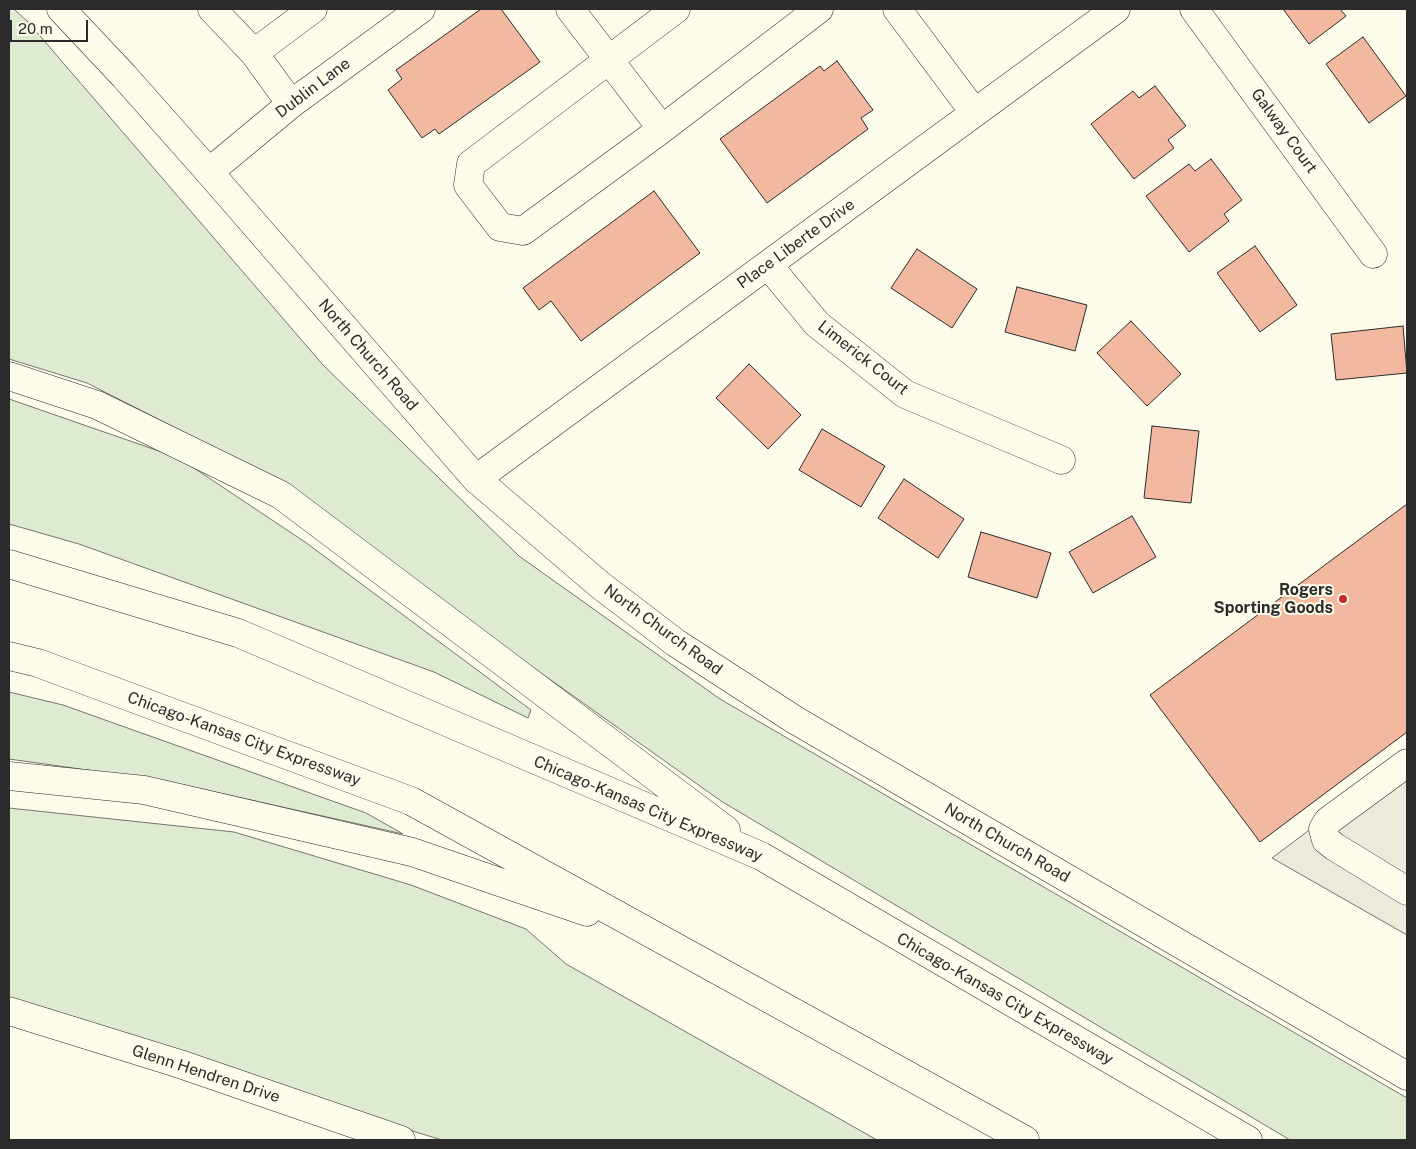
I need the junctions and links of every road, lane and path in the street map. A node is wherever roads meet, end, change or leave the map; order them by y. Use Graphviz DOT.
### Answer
graph roads {
  1 [pos="61,9"];
  2 [pos="212,9"];
  3 [pos="312,9"];
  4 [pos="421,9"];
  5 [pos="570,9"];
  6 [pos="676,9"];
  7 [pos="897,9"];
  8 [pos="1116,9"];
  9 [pos="1194,9"];
  10 [pos="809,12"];
  11 [pos="254,53"];
  12 [pos="609,59"];
  13 [pos="291,104"];
  14 [pos="974,112"];
  15 [pos="662,129"];
  16 [pos="209,172"];
  17 [pos="1373,254"];
  18 [pos="768,265"];
  19 [pos="9,376"];
  20 [pos="1061,460"];
  21 [pos="476,479"];
  22 [pos="9,564"];
  23 [pos="9,656"];
  24 [pos="1407,763"];
  25 [pos="9,776"];
  26 [pos="761,856"];
  27 [pos="1407,891"];
  28 [pos="657,936"];
  29 [pos="9,1011"];
  30 [pos="1407,1076"];
  31 [pos="401,1140"];
  32 [pos="1025,1140"];
  33 [pos="1248,1140"];
  1 -- 16 [label="main road, North Church Road"];
  2 -- 11 [label="main road"];
  3 -- 11 [label="main road"];
  4 -- 13 [label="main road, Dublin Lane"];
  5 -- 12 [label="main road"];
  6 -- 12 [label="main road"];
  7 -- 14 [label="main road"];
  8 -- 14 [label="main road, Place Liberte Drive"];
  9 -- 17 [label="main road, Galway Court"];
  10 -- 15 [label="main road"];
  11 -- 13 [label="main road"];
  12 -- 15 [label="main road"];
  12 -- 15 [label="main road"];
  13 -- 16 [label="main road, Dublin Lane"];
  14 -- 18 [label="main road, Place Liberte Drive"];
  16 -- 21 [label="main road, North Church Road"];
  18 -- 20 [label="main road, Limerick Court"];
  18 -- 21 [label="main road, Place Liberte Drive"];
  19 -- 26 [label="main road"];
  21 -- 30 [label="main road, North Church Road"];
  22 -- 26 [label="main road, Chicago-Kansas City Expressway"];
  23 -- 28 [label="main road, Chicago-Kansas City Expressway"];
  24 -- 27 [label="main road"];
  25 -- 28 [label="main road"];
  26 -- 33 [label="main road, Chicago-Kansas City Expressway"];
  28 -- 32 [label="main road, Chicago-Kansas City Expressway"];
  29 -- 31 [label="main road, Glenn Hendren Drive"];
}
